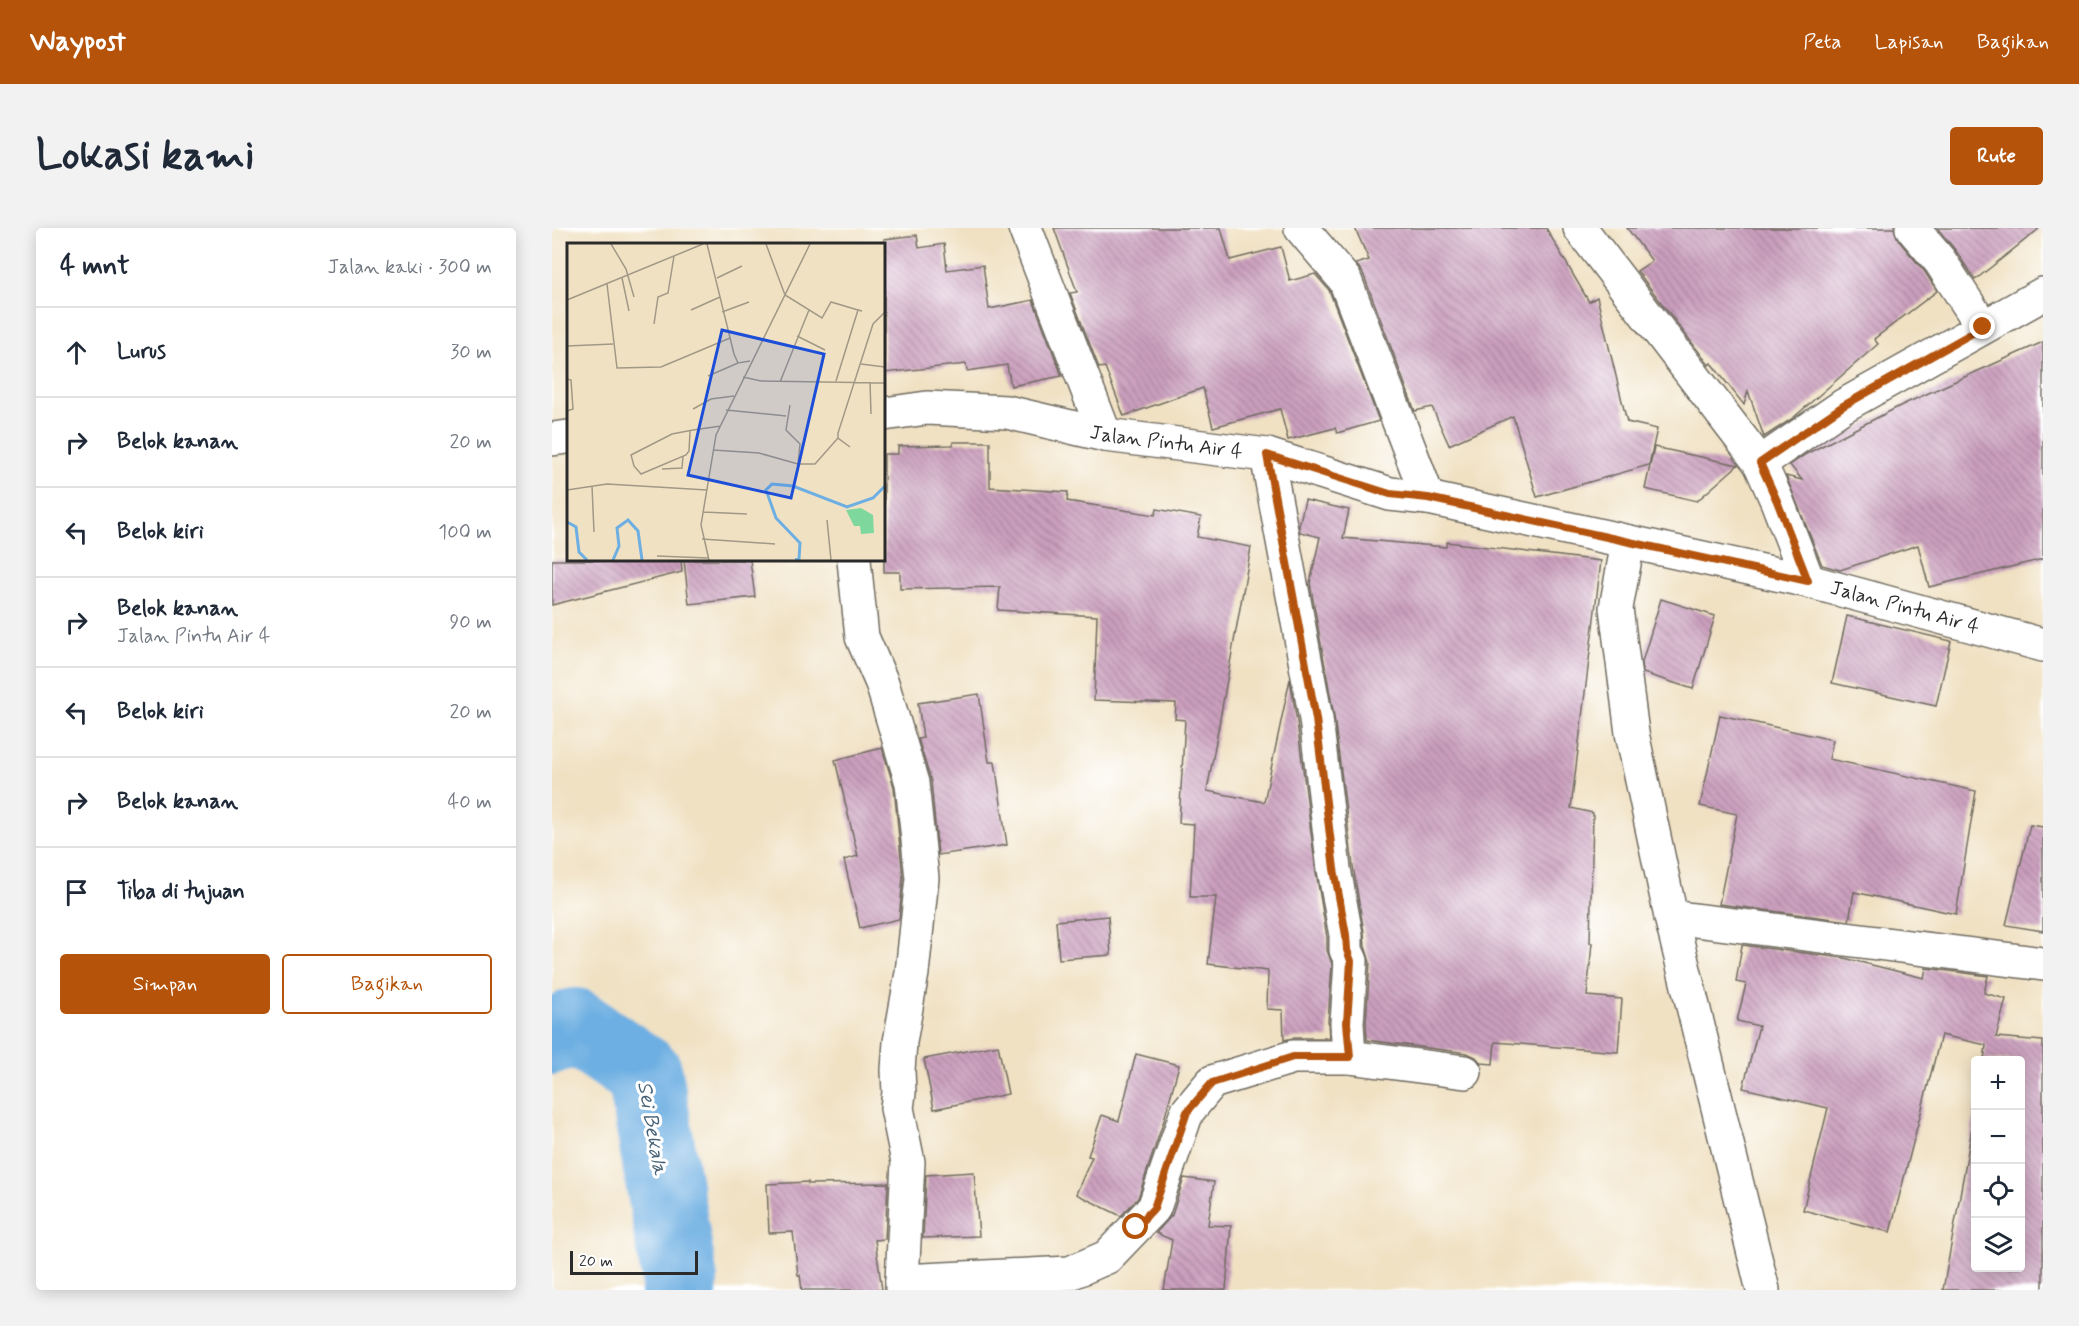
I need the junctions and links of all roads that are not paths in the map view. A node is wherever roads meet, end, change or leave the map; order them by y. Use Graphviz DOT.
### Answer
graph roads {
  1 [pos="1025,228"];
  2 [pos="1301,228"];
  3 [pos="1581,228"];
  4 [pos="1912,228"];
  5 [pos="2043,294"];
  6 [pos="1983,327"];
  7 [pos="885,414"];
  8 [pos="1105,435"];
  9 [pos="567,437"];
  10 [pos="552,439"];
  11 [pos="1267,455"];
  12 [pos="1760,463"];
  13 [pos="1428,498"];
  14 [pos="1628,542"];
  15 [pos="854,561"];
  16 [pos="1808,581"];
  17 [pos="2043,645"];
  18 [pos="1671,917"];
  19 [pos="2043,964"];
  20 [pos="1350,1057"];
  21 [pos="1465,1072"];
  22 [pos="902,1285"];
  23 [pos="1762,1290"];
  1 -- 8 [label="street"];
  2 -- 13 [label="street"];
  3 -- 12 [label="street"];
  4 -- 6 [label="street"];
  5 -- 6 [label="street"];
  6 -- 12 [label="street"];
  7 -- 8 [label="street, Jalan Pintu Air 4"];
  8 -- 11 [label="street, Jalan Pintu Air 4"];
  9 -- 10 [label="street"];
  11 -- 13 [label="street, Jalan Pintu Air 4"];
  11 -- 20 [label="street"];
  12 -- 16 [label="street"];
  13 -- 14 [label="street, Jalan Pintu Air 4"];
  14 -- 16 [label="street, Jalan Pintu Air 4"];
  14 -- 18 [label="street"];
  15 -- 22 [label="street"];
  16 -- 17 [label="street, Jalan Pintu Air 4"];
  18 -- 19 [label="street"];
  18 -- 23 [label="street"];
  20 -- 21 [label="street"];
  20 -- 22 [label="street"];
}
